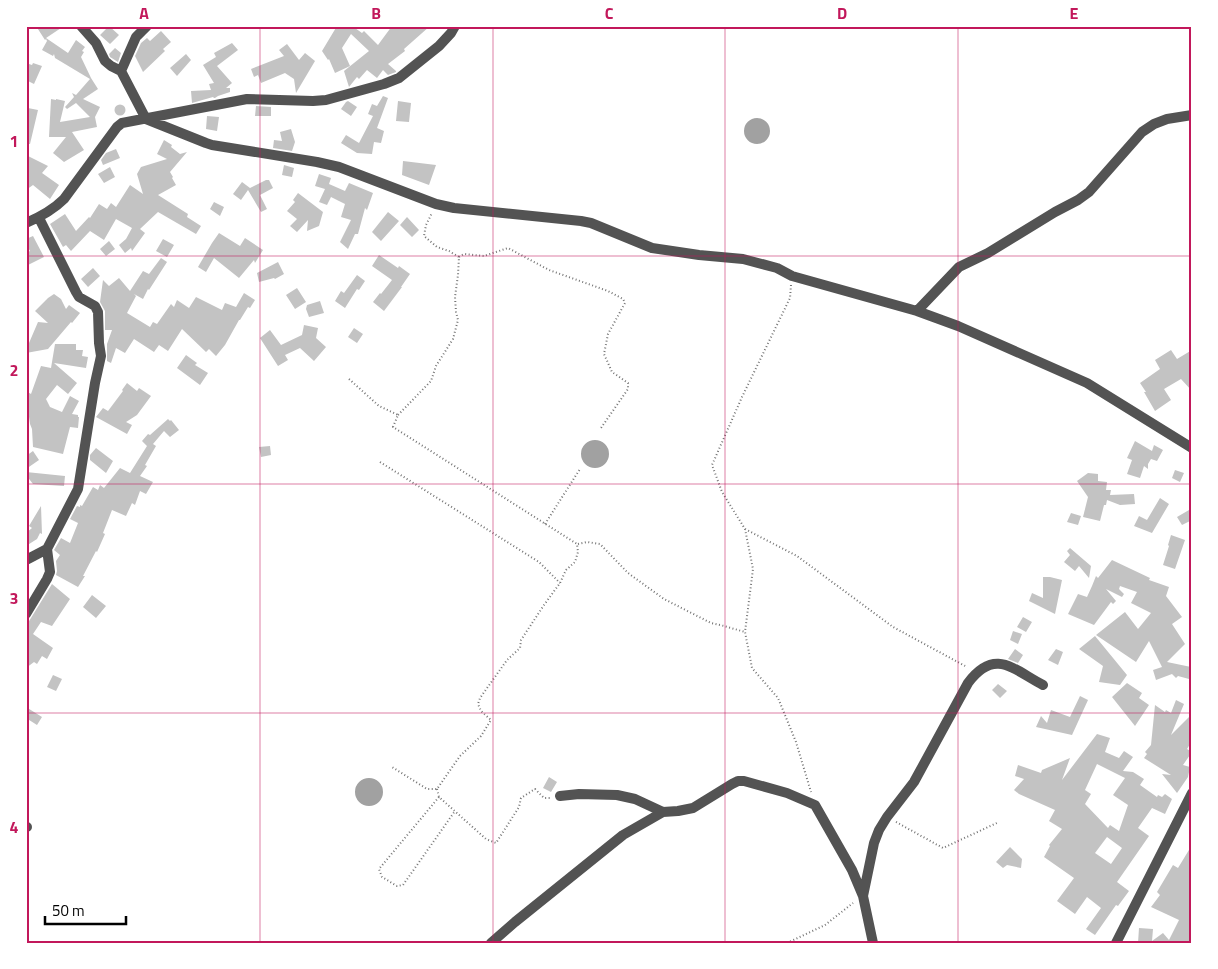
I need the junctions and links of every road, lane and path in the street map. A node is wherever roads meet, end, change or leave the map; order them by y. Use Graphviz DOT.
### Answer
graph roads {
  1 [pos="81,26"];
  2 [pos="148,26"];
  3 [pos="455,26"];
  4 [pos="121,71"];
  5 [pos="1192,115"];
  6 [pos="146,118"];
  7 [pos="436,204"];
  8 [pos="39,218"];
  9 [pos="26,223"];
  10 [pos="459,257"];
  11 [pos="792,276"];
  12 [pos="917,311"];
  13 [pos="349,379"];
  14 [pos="398,415"];
  15 [pos="601,428"];
  16 [pos="1192,448"];
  17 [pos="380,462"];
  18 [pos="580,469"];
  19 [pos="545,524"];
  20 [pos="745,529"];
  21 [pos="577,544"];
  22 [pos="47,549"];
  23 [pos="26,560"];
  24 [pos="560,583"];
  25 [pos="26,614"];
  26 [pos="745,632"];
  27 [pos="976,672"];
  28 [pos="1043,685"];
  29 [pos="392,767"];
  30 [pos="437,789"];
  31 [pos="1192,793"];
  32 [pos="560,796"];
  33 [pos="439,797"];
  34 [pos="816,805"];
  35 [pos="455,810"];
  36 [pos="663,812"];
  37 [pos="887,817"];
  38 [pos="999,822"];
  39 [pos="863,896"];
  40 [pos="492,943"];
  41 [pos="787,943"];
  42 [pos="873,943"];
  43 [pos="1116,943"];
  1 -- 4 [label="street"];
  2 -- 4 [label="street"];
  3 -- 6 [label="street"];
  4 -- 6 [label="street"];
  5 -- 12 [label="street"];
  6 -- 7 [label="street"];
  6 -- 8 [label="street"];
  7 -- 10 [label="path"];
  7 -- 11 [label="street"];
  8 -- 9 [label="street"];
  8 -- 22 [label="street"];
  10 -- 14 [label="path"];
  10 -- 15 [label="path"];
  11 -- 12 [label="street"];
  11 -- 20 [label="path"];
  12 -- 16 [label="street"];
  13 -- 14 [label="path"];
  14 -- 19 [label="path"];
  17 -- 24 [label="path"];
  18 -- 19 [label="path"];
  19 -- 21 [label="path"];
  20 -- 26 [label="path"];
  20 -- 27 [label="path"];
  21 -- 24 [label="path"];
  21 -- 26 [label="path"];
  22 -- 23 [label="street"];
  22 -- 25 [label="street"];
  24 -- 30 [label="path"];
  26 -- 34 [label="path"];
  27 -- 28 [label="street"];
  27 -- 37 [label="street"];
  29 -- 30 [label="path"];
  30 -- 33 [label="path"];
  31 -- 43 [label="street"];
  32 -- 35 [label="path"];
  32 -- 36 [label="street"];
  33 -- 35 [label="path"];
  33 -- 35 [label="path"];
  34 -- 36 [label="street"];
  34 -- 39 [label="street"];
  36 -- 40 [label="street"];
  37 -- 38 [label="path"];
  37 -- 39 [label="street"];
  39 -- 41 [label="path"];
  39 -- 42 [label="street"];
}
